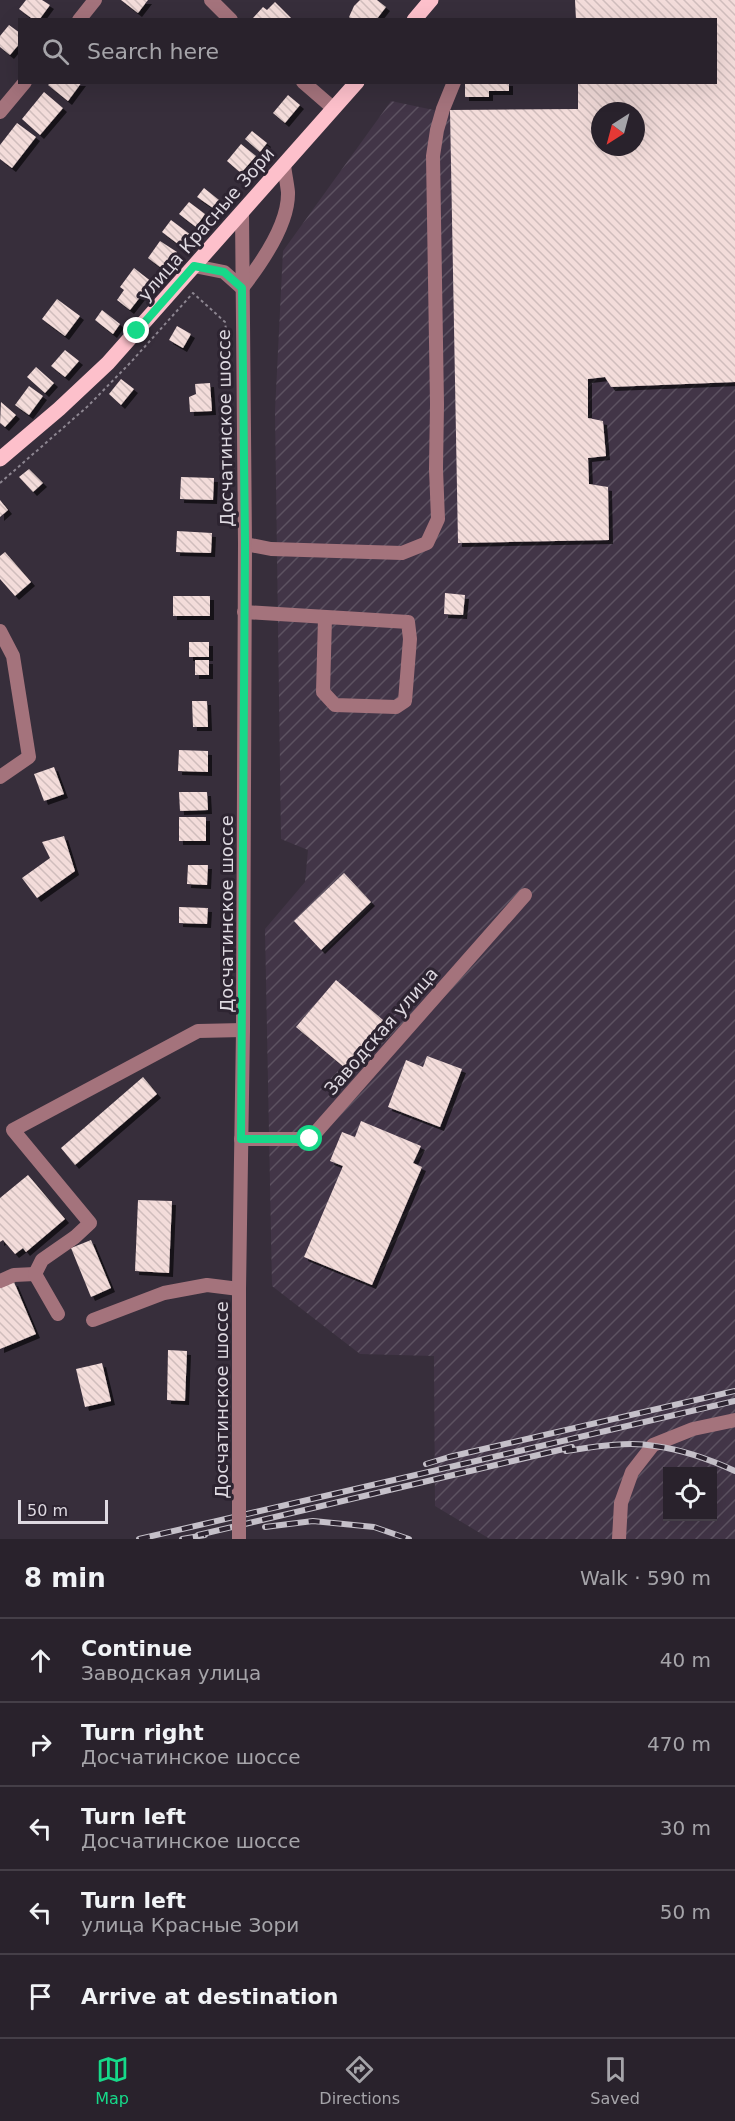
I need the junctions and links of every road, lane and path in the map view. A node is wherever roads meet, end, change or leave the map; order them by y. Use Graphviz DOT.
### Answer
graph roads {
  1 [pos="95,0"];
  2 [pos="211,0"];
  3 [pos="431,0"];
  4 [pos="81,18"];
  5 [pos="229,18"];
  6 [pos="416,18"];
  7 [pos="23,84"];
  8 [pos="305,84"];
  9 [pos="355,84"];
  10 [pos="453,84"];
  11 [pos="333,108"];
  12 [pos="0,112"];
  13 [pos="284,165"];
  14 [pos="242,212"];
  15 [pos="194,266"];
  16 [pos="242,288"];
  17 [pos="183,304"];
  18 [pos="227,340"];
  19 [pos="0,459"];
  20 [pos="245,544"];
  21 [pos="244,612"];
  22 [pos="325,618"];
  23 [pos="0,631"];
  24 [pos="0,777"];
  25 [pos="525,895"];
  26 [pos="243,1030"];
  27 [pos="6,1133"];
  28 [pos="241,1139"];
  29 [pos="35,1274"];
  30 [pos="0,1281"];
  31 [pos="238,1289"];
  32 [pos="58,1314"];
  33 [pos="93,1320"];
  34 [pos="735,1419"];
  35 [pos="239,1539"];
  36 [pos="619,1539"];
  1 -- 4 [label="street"];
  2 -- 5 [label="street"];
  3 -- 6 [label="main road"];
  7 -- 12 [label="street"];
  8 -- 11 [label="street"];
  9 -- 11 [label="main road, улица Красные Зори"];
  10 -- 20 [label="street"];
  11 -- 13 [label="main road, улица Красные Зори"];
  13 -- 14 [label="main road, улица Красные Зори"];
  13 -- 16 [label="street"];
  14 -- 15 [label="main road, улица Красные Зори"];
  14 -- 16 [label="street, Досчатинское шоссе"];
  15 -- 16 [label="street"];
  15 -- 19 [label="main road, улица Красные Зори"];
  16 -- 20 [label="street, Досчатинское шоссе"];
  17 -- 18 [label="path"];
  20 -- 21 [label="street, Досчатинское шоссе"];
  21 -- 22 [label="street"];
  21 -- 26 [label="street, Досчатинское шоссе"];
  22 -- 22 [label="street"];
  23 -- 24 [label="street"];
  25 -- 28 [label="street, Заводская улица"];
  26 -- 27 [label="street"];
  26 -- 28 [label="street, Досчатинское шоссе"];
  27 -- 29 [label="street"];
  28 -- 31 [label="street, Досчатинское шоссе"];
  29 -- 30 [label="street"];
  29 -- 32 [label="street"];
  31 -- 33 [label="street"];
  31 -- 35 [label="street, Досчатинское шоссе, bridge"];
  34 -- 36 [label="street"];
}
